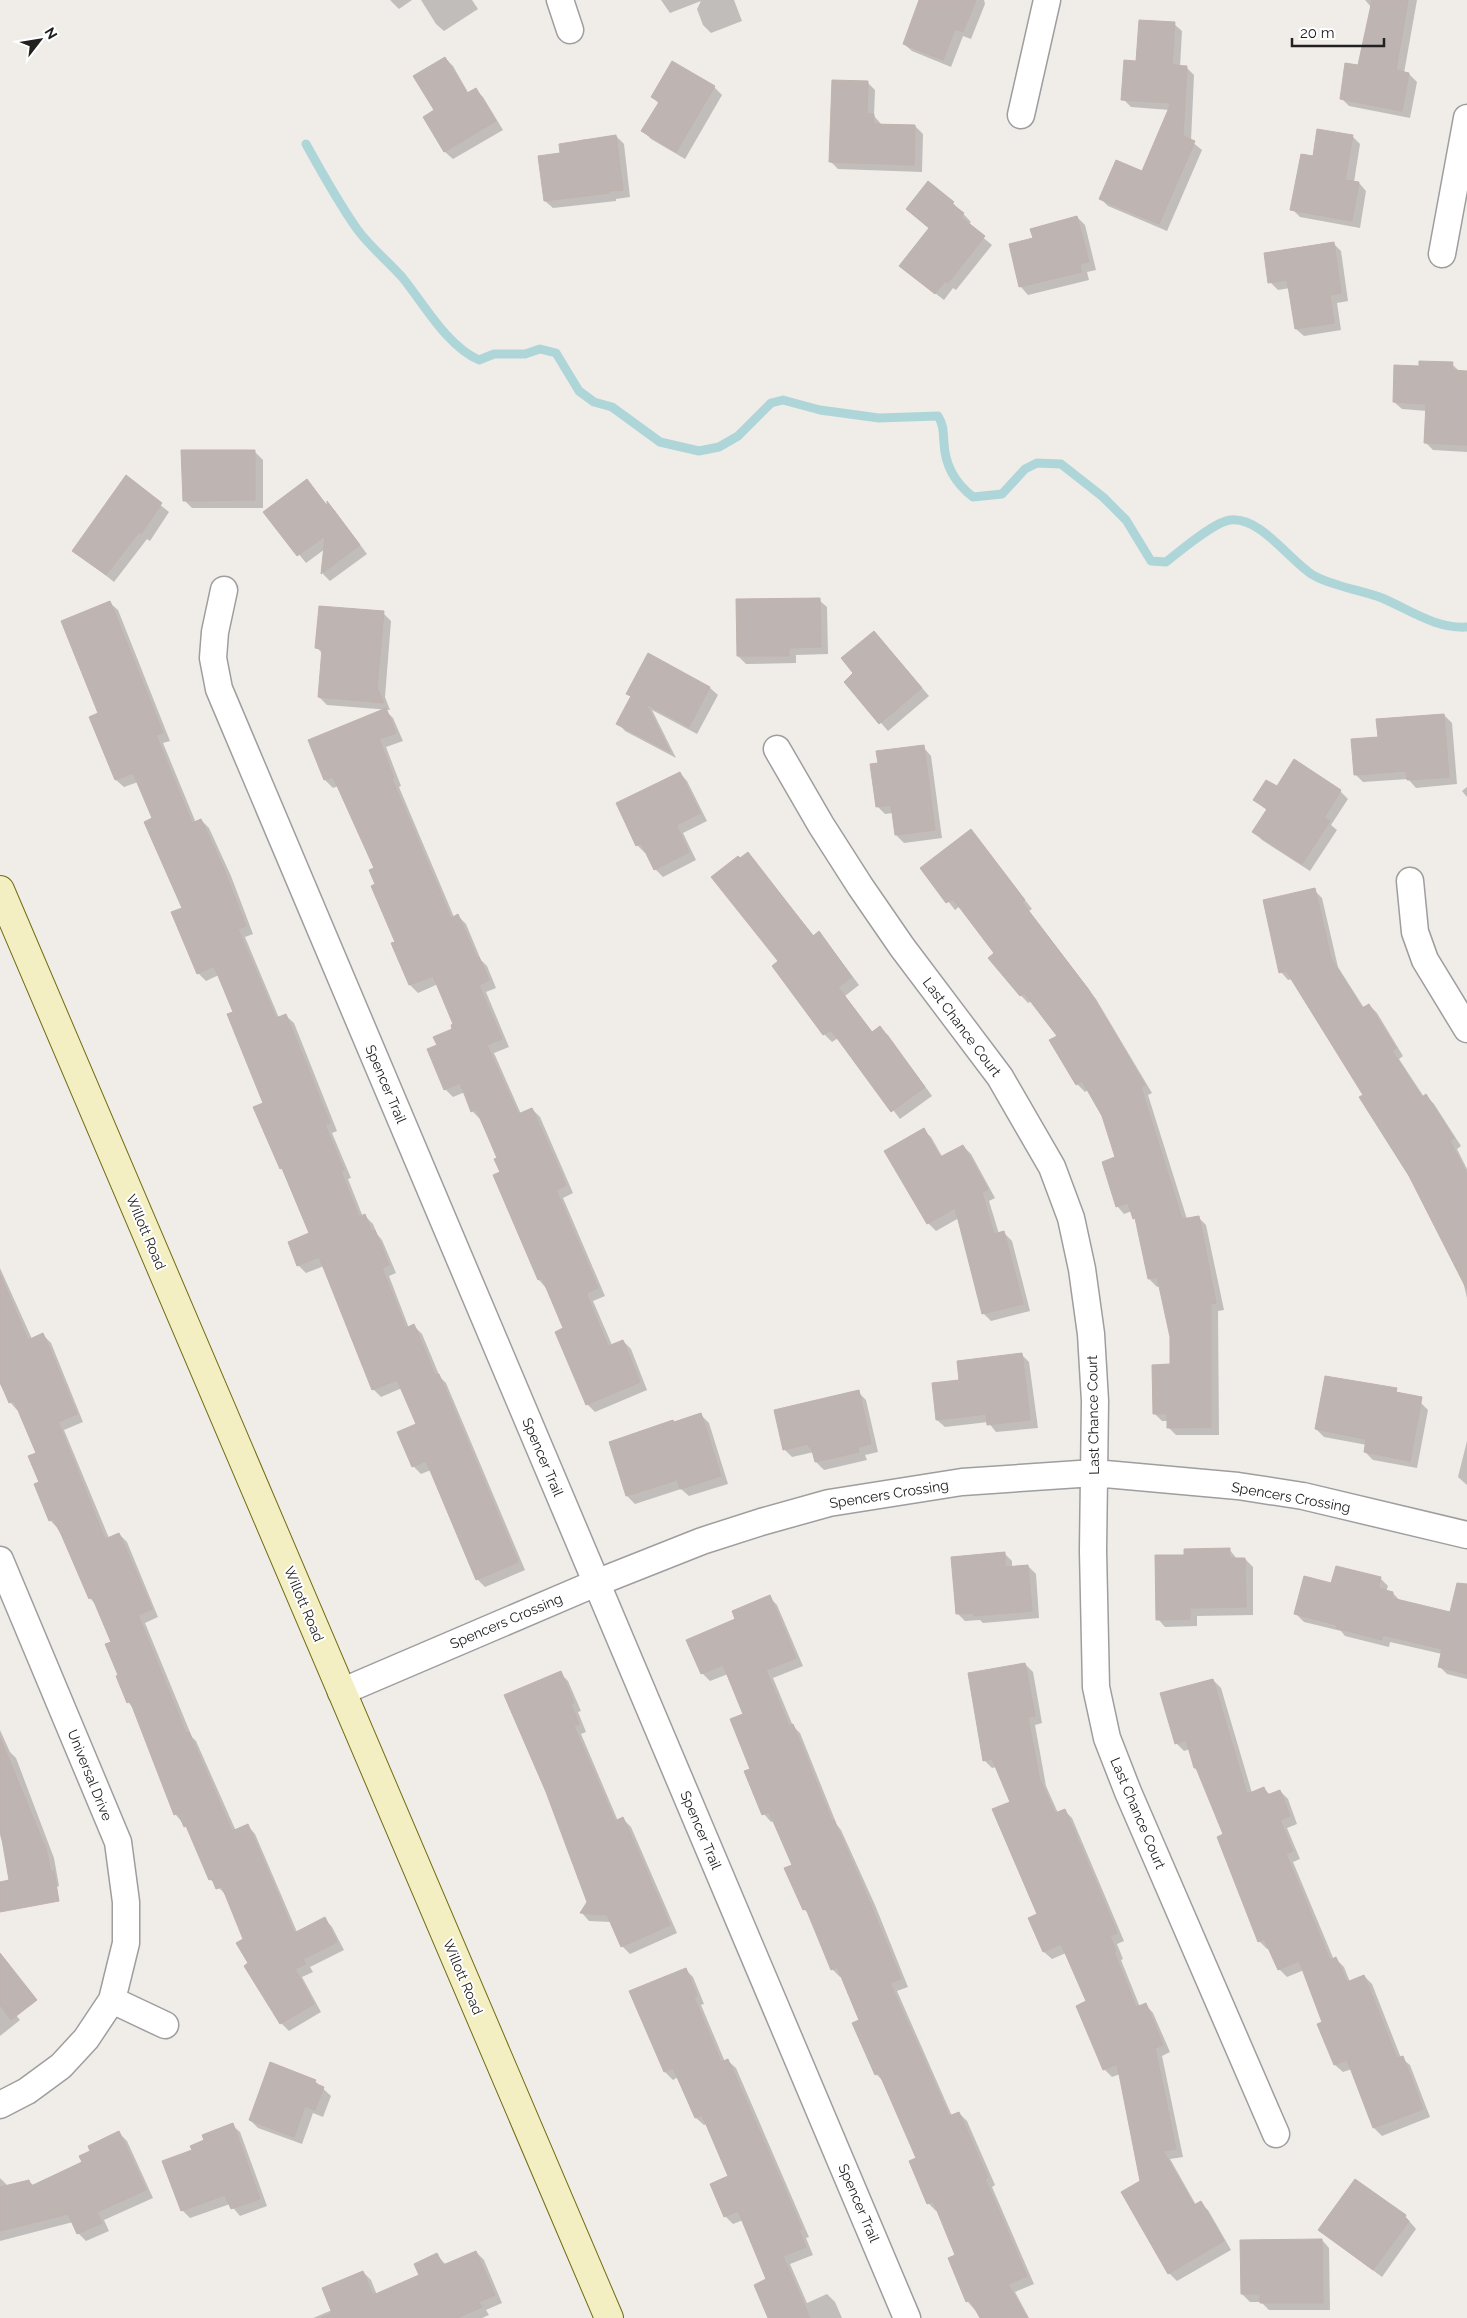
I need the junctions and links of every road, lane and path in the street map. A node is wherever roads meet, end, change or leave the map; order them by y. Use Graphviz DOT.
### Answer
graph roads {
  1 [pos="560,0"];
  2 [pos="1047,0"];
  3 [pos="570,30"];
  4 [pos="1021,115"];
  5 [pos="1467,118"];
  6 [pos="1442,254"];
  7 [pos="224,590"];
  8 [pos="777,749"];
  9 [pos="1410,881"];
  10 [pos="0,890"];
  11 [pos="1467,1029"];
  12 [pos="1094,1473"];
  13 [pos="1467,1535"];
  14 [pos="0,1560"];
  15 [pos="596,1583"];
  16 [pos="341,1692"];
  17 [pos="112,2000"];
  18 [pos="165,2025"];
  19 [pos="0,2105"];
  20 [pos="1276,2134"];
  21 [pos="609,2318"];
  22 [pos="907,2318"];
  1 -- 3 [label="street"];
  2 -- 4 [label="street"];
  5 -- 6 [label="street"];
  7 -- 15 [label="street, Spencer Trail"];
  8 -- 12 [label="street, Last Chance Court"];
  9 -- 11 [label="street"];
  10 -- 16 [label="main road, Willott Road"];
  12 -- 13 [label="street, Spencers Crossing"];
  12 -- 15 [label="street, Spencers Crossing"];
  12 -- 20 [label="street, Last Chance Court"];
  14 -- 17 [label="street, Universal Drive"];
  15 -- 16 [label="street, Spencers Crossing"];
  15 -- 22 [label="street, Spencer Trail"];
  16 -- 21 [label="main road, Willott Road"];
  17 -- 18 [label="street"];
  17 -- 19 [label="street, Universal Drive"];
}
